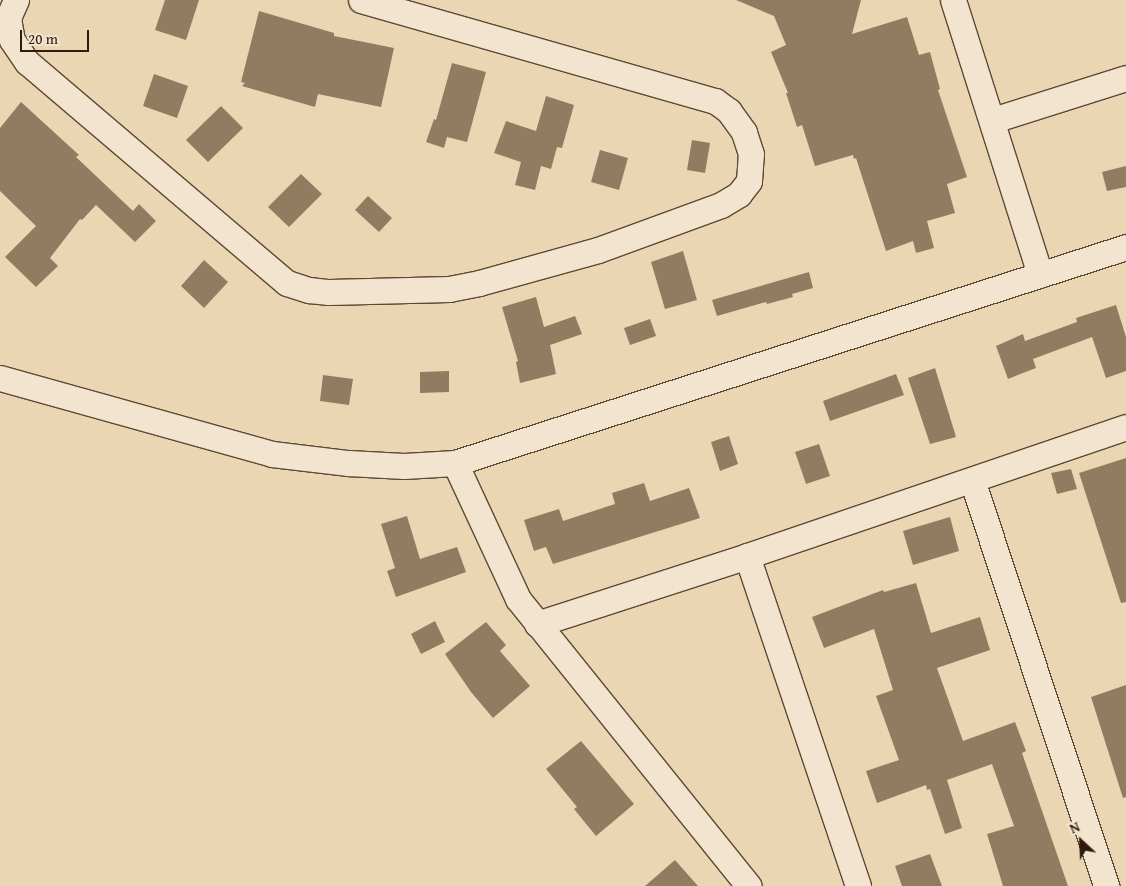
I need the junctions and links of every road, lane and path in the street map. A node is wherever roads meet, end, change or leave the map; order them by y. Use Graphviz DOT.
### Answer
graph roads {
  1 [pos="16,0"];
  2 [pos="952,0"];
  3 [pos="376,2"];
  4 [pos="1126,78"];
  5 [pos="993,120"];
  6 [pos="1126,247"];
  7 [pos="1040,275"];
  8 [pos="0,378"];
  9 [pos="1126,427"];
  10 [pos="455,462"];
  11 [pos="972,480"];
  12 [pos="747,556"];
  13 [pos="536,624"];
  14 [pos="749,886"];
  15 [pos="858,886"];
  16 [pos="1106,886"];
  1 -- 3 [label="street"];
  2 -- 5 [label="street"];
  4 -- 5 [label="street"];
  5 -- 7 [label="street"];
  6 -- 7 [label="street"];
  7 -- 10 [label="street"];
  8 -- 10 [label="street"];
  9 -- 11 [label="street"];
  10 -- 13 [label="street"];
  11 -- 12 [label="street"];
  11 -- 16 [label="street"];
  12 -- 13 [label="street"];
  12 -- 15 [label="street"];
  13 -- 14 [label="street"];
}
